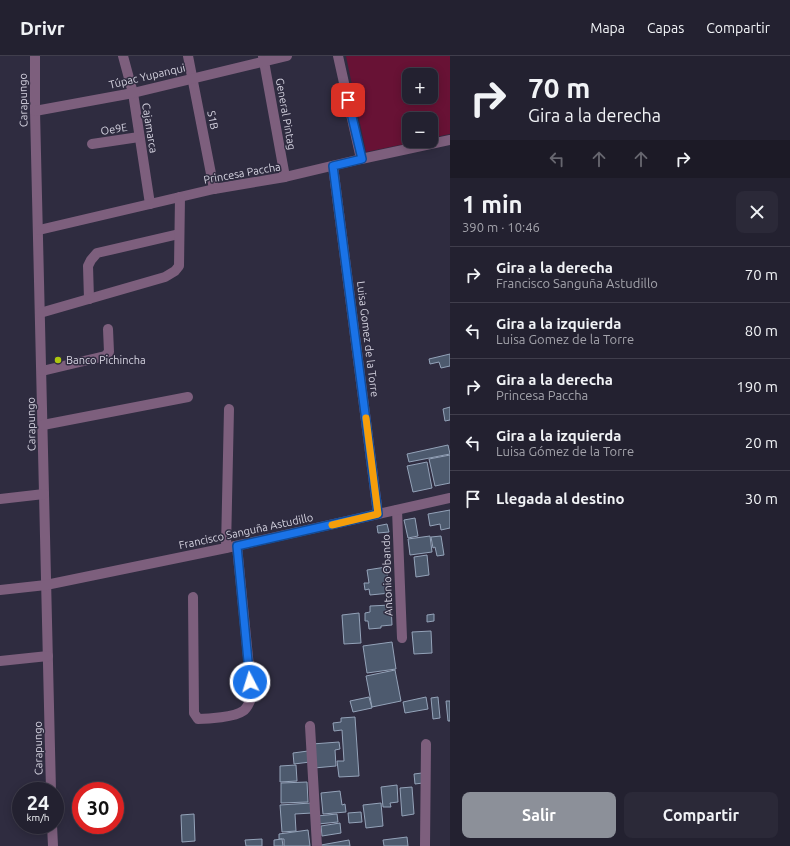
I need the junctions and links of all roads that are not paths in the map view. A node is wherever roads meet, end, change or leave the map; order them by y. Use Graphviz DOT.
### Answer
graph roads {
  1 [pos="35,56"];
  2 [pos="123,56"];
  3 [pos="188,56"];
  4 [pos="287,56"];
  5 [pos="338,56"];
  6 [pos="264,59"];
  7 [pos="193,78"];
  8 [pos="133,93"];
  9 [pos="35,111"];
  10 [pos="139,137"];
  11 [pos="450,140"];
  12 [pos="92,144"];
  13 [pos="362,159"];
  14 [pos="333,166"];
  15 [pos="285,177"];
  16 [pos="214,190"];
  17 [pos="180,197"];
  18 [pos="150,204"];
  19 [pos="39,230"];
  20 [pos="179,234"];
  21 [pos="90,299"];
  22 [pos="40,314"];
  23 [pos="108,328"];
  24 [pos="42,371"];
  25 [pos="188,397"];
  26 [pos="229,409"];
  27 [pos="43,424"];
  28 [pos="44,494"];
  29 [pos="450,498"];
  30 [pos="0,499"];
  31 [pos="397,510"];
  32 [pos="378,514"];
  33 [pos="237,546"];
  34 [pos="226,548"];
  35 [pos="46,586"];
  36 [pos="0,590"];
  37 [pos="193,597"];
  38 [pos="402,638"];
  39 [pos="48,656"];
  40 [pos="0,661"];
  41 [pos="310,726"];
  42 [pos="426,744"];
  43 [pos="51,782"];
  44 [pos="52,834"];
  45 [pos="53,846"];
  46 [pos="317,846"];
  47 [pos="425,846"];
  1 -- 9 [label="street, Carapungo"];
  2 -- 8 [label="street, Cajamarca"];
  3 -- 7 [label="street, S1B"];
  4 -- 6 [label="street, Túpac Yupanqui"];
  5 -- 13 [label="street"];
  6 -- 7 [label="street, Túpac Yupanqui"];
  6 -- 15 [label="street, General Pintag"];
  7 -- 8 [label="street, Túpac Yupanqui"];
  7 -- 16 [label="street, S1B"];
  8 -- 9 [label="street, Túpac Yupanqui"];
  8 -- 10 [label="street, Cajamarca"];
  9 -- 19 [label="street, Carapungo"];
  10 -- 12 [label="street, Oe9E"];
  10 -- 18 [label="street, Cajamarca"];
  11 -- 13 [label="street, Princesa Paccha"];
  13 -- 14 [label="street, Princesa Paccha"];
  14 -- 15 [label="street, Princesa Paccha"];
  14 -- 32 [label="street, Luisa Gomez de la Torre"];
  15 -- 16 [label="street, Princesa Paccha"];
  16 -- 17 [label="street, Princesa Paccha"];
  17 -- 18 [label="street, Princesa Paccha"];
  17 -- 20 [label="street"];
  18 -- 19 [label="street, Princesa Paccha"];
  19 -- 22 [label="street, Carapungo"];
  20 -- 21 [label="street"];
  20 -- 21 [label="street"];
  21 -- 22 [label="street"];
  22 -- 24 [label="street, Carapungo"];
  23 -- 24 [label="street"];
  24 -- 27 [label="street, Carapungo"];
  25 -- 27 [label="street"];
  26 -- 34 [label="street"];
  27 -- 28 [label="street, Carapungo"];
  28 -- 30 [label="street"];
  28 -- 35 [label="street, Carapungo"];
  29 -- 31 [label="street, Francisco Sanguña Astudillo"];
  31 -- 32 [label="street, Francisco Sanguña Astudillo"];
  31 -- 38 [label="street, Antonio Obando"];
  32 -- 33 [label="street, Francisco Sanguña Astudillo"];
  33 -- 34 [label="street, Francisco Sanguña Astudillo"];
  33 -- 37 [label="street"];
  34 -- 35 [label="street, Francisco Sanguña Astudillo"];
  35 -- 36 [label="street, Francisco Sanguña Astudillo"];
  35 -- 39 [label="street, Carapungo"];
  39 -- 40 [label="street"];
  39 -- 43 [label="street, Carapungo"];
  41 -- 46 [label="street"];
  42 -- 47 [label="street"];
  44 -- 45 [label="street"];
}
